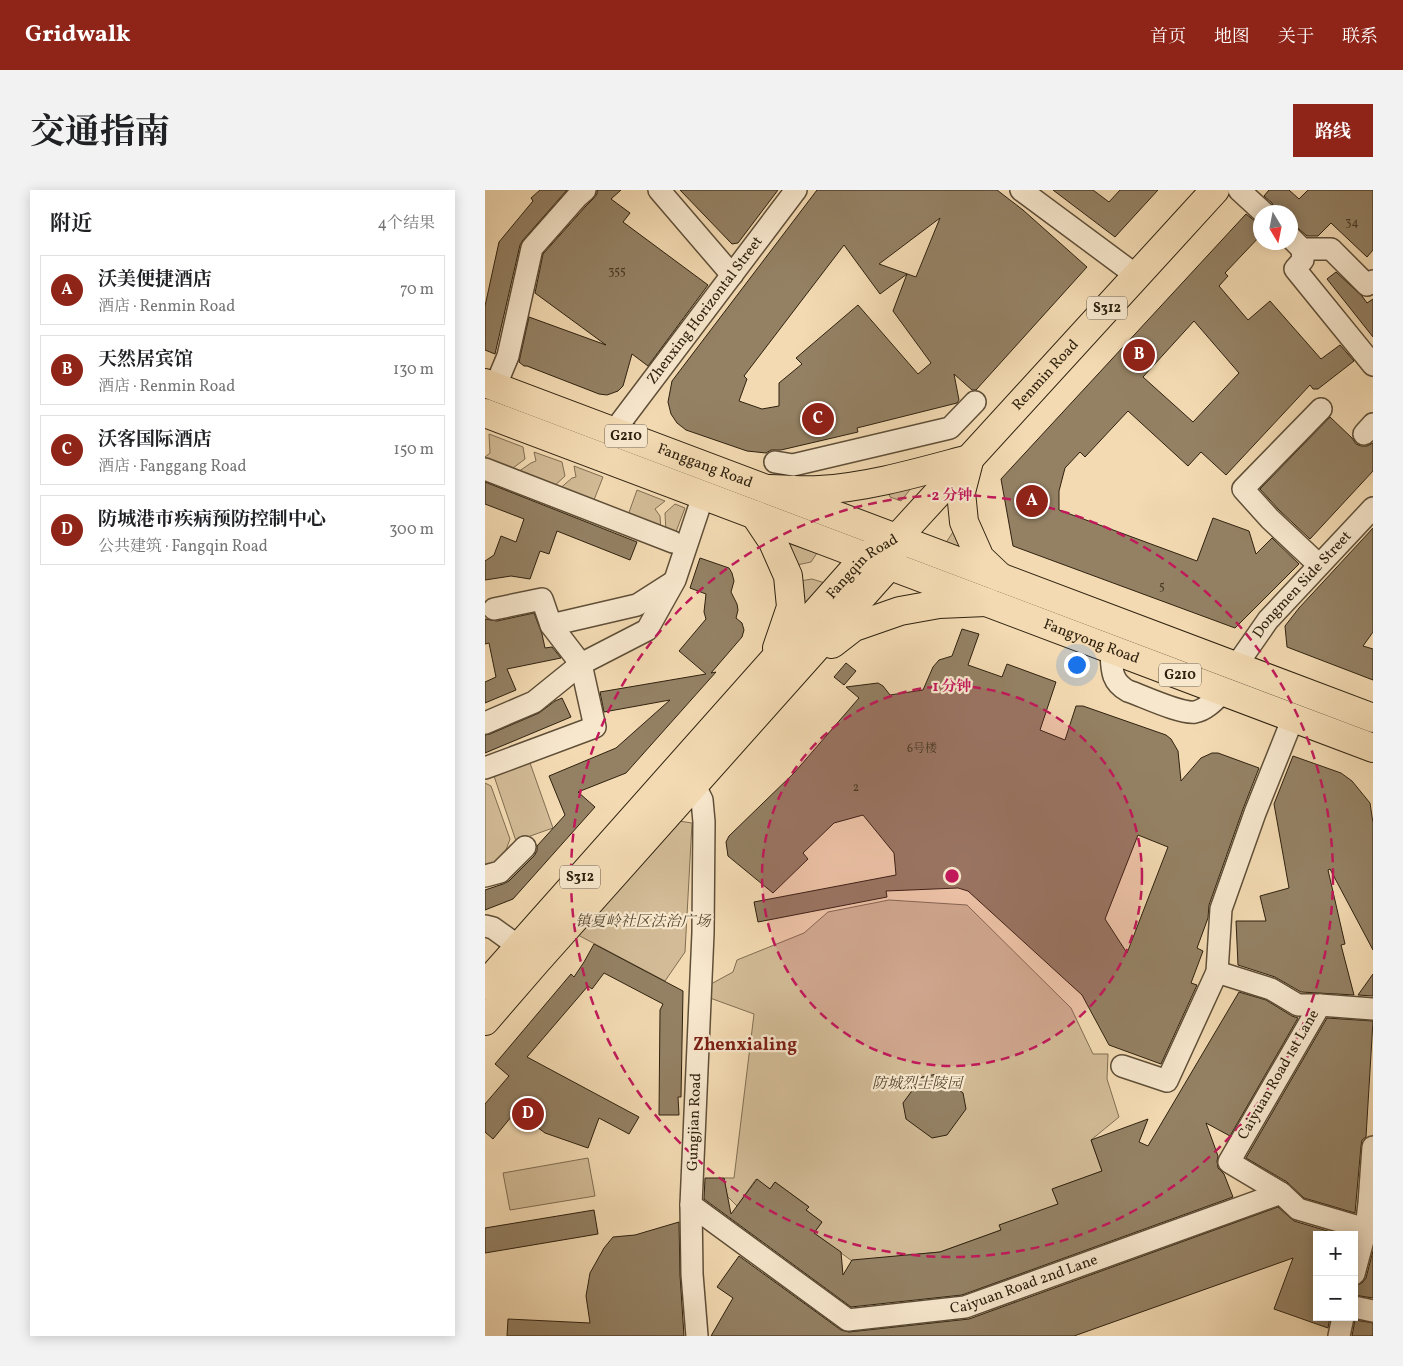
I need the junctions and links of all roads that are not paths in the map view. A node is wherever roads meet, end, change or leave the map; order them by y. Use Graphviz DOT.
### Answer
graph roads {
  1 [pos="585,190"];
  2 [pos="659,190"];
  3 [pos="796,190"];
  4 [pos="1021,190"];
  5 [pos="1215,190"];
  6 [pos="1239,190"];
  7 [pos="1255,205"];
  8 [pos="1298,244"];
  9 [pos="1298,249"];
  10 [pos="732,275"];
  11 [pos="1137,276"];
  12 [pos="1373,281"];
  13 [pos="1371,358"];
  14 [pos="490,385"];
  15 [pos="975,402"];
  16 [pos="1321,409"];
  17 [pos="485,413"];
  18 [pos="614,431"];
  19 [pos="969,459"];
  20 [pos="775,462"];
  21 [pos="485,469"];
  22 [pos="766,489"];
  23 [pos="703,496"];
  24 [pos="1373,508"];
  25 [pos="755,515"];
  26 [pos="897,538"];
  27 [pos="673,542"];
  28 [pos="877,561"];
  29 [pos="1319,565"];
  30 [pos="1000,577"];
  31 [pos="675,580"];
  32 [pos="986,602"];
  33 [pos="494,609"];
  34 [pos="551,625"];
  35 [pos="581,664"];
  36 [pos="1236,666"];
  37 [pos="781,668"];
  38 [pos="1293,718"];
  39 [pos="1373,718"];
  40 [pos="485,723"];
  41 [pos="1373,748"];
  42 [pos="485,768"];
  43 [pos="685,776"];
  44 [pos="525,847"];
  45 [pos="485,876"];
  46 [pos="485,926"];
  47 [pos="518,946"];
  48 [pos="1217,972"];
  49 [pos="485,985"];
  50 [pos="1320,1005"];
  51 [pos="1373,1009"];
  52 [pos="485,1022"];
  53 [pos="1122,1066"];
  54 [pos="1373,1147"];
  55 [pos="1281,1193"];
  56 [pos="691,1205"];
  57 [pos="1369,1231"];
  58 [pos="1358,1263"];
  59 [pos="1358,1308"];
  60 [pos="1373,1311"];
  61 [pos="1342,1321"];
  62 [pos="697,1336"];
  63 [pos="1339,1336"];
  1 -- 14 [label="street"];
  2 -- 10 [label="street"];
  3 -- 10 [label="street, Zhenxing Horizontal Street"];
  4 -- 11 [label="street"];
  5 -- 11 [label="main road, Renmin Road / S312"];
  6 -- 7 [label="street"];
  8 -- 12 [label="street"];
  9 -- 13 [label="street"];
  10 -- 18 [label="street, Zhenxing Horizontal Street"];
  11 -- 19 [label="main road, Renmin Road / S312"];
  14 -- 18 [label="main road, Fanggang Road / G210"];
  15 -- 20 [label="street"];
  16 -- 29 [label="street"];
  17 -- 23 [label="main road, Fanggang Road / G210"];
  18 -- 22 [label="main road, Fanggang Road / G210"];
  19 -- 22 [label="main road"];
  19 -- 26 [label="main road, Renmin Road / S312"];
  19 -- 30 [label="main road"];
  21 -- 27 [label="street"];
  22 -- 26 [label="main road, Fanggang Road / G210"];
  23 -- 25 [label="main road, Fanggang Road / G210"];
  23 -- 31 [label="street"];
  24 -- 29 [label="street, Dongmen Side Street"];
  25 -- 28 [label="main road, Fanggang Road / G210"];
  25 -- 37 [label="main road"];
  26 -- 28 [label="main road, Fangqin Road / S312"];
  26 -- 30 [label="main road, Fangyong Road / G210"];
  28 -- 32 [label="main road, Fangyong Road / G210"];
  28 -- 37 [label="main road, Fangqin Road / S312"];
  29 -- 36 [label="street, Dongmen Side Street"];
  30 -- 36 [label="main road, Fangyong Road / G210"];
  31 -- 34 [label="street"];
  31 -- 35 [label="street"];
  32 -- 37 [label="main road"];
  32 -- 38 [label="main road, Fangyong Road / G210"];
  33 -- 34 [label="street"];
  34 -- 35 [label="street"];
  35 -- 40 [label="street"];
  35 -- 42 [label="street"];
  36 -- 39 [label="main road, Fangyong Road / G210"];
  37 -- 43 [label="main road, Fangqin Road / S312"];
  38 -- 41 [label="main road, Fangyong Road / G210"];
  38 -- 48 [label="street"];
  43 -- 47 [label="main road, Fangqin Road / S312"];
  43 -- 52 [label="main road, Fangqin Road / S312"];
  43 -- 56 [label="street, Gungjian Road"];
  44 -- 45 [label="street"];
  46 -- 47 [label="street"];
  47 -- 49 [label="main road, Fangqin Road / S312"];
  48 -- 50 [label="street, Caiyuan Road 1st Lane"];
  48 -- 53 [label="street"];
  50 -- 51 [label="street"];
  50 -- 55 [label="street, Caiyuan Road 1st Lane"];
  54 -- 57 [label="street"];
  55 -- 56 [label="street, Caiyuan Road 2nd Lane"];
  55 -- 57 [label="street"];
  56 -- 62 [label="street, Gungjian Road"];
  57 -- 58 [label="street"];
  59 -- 60 [label="street"];
  61 -- 63 [label="street"];
}
